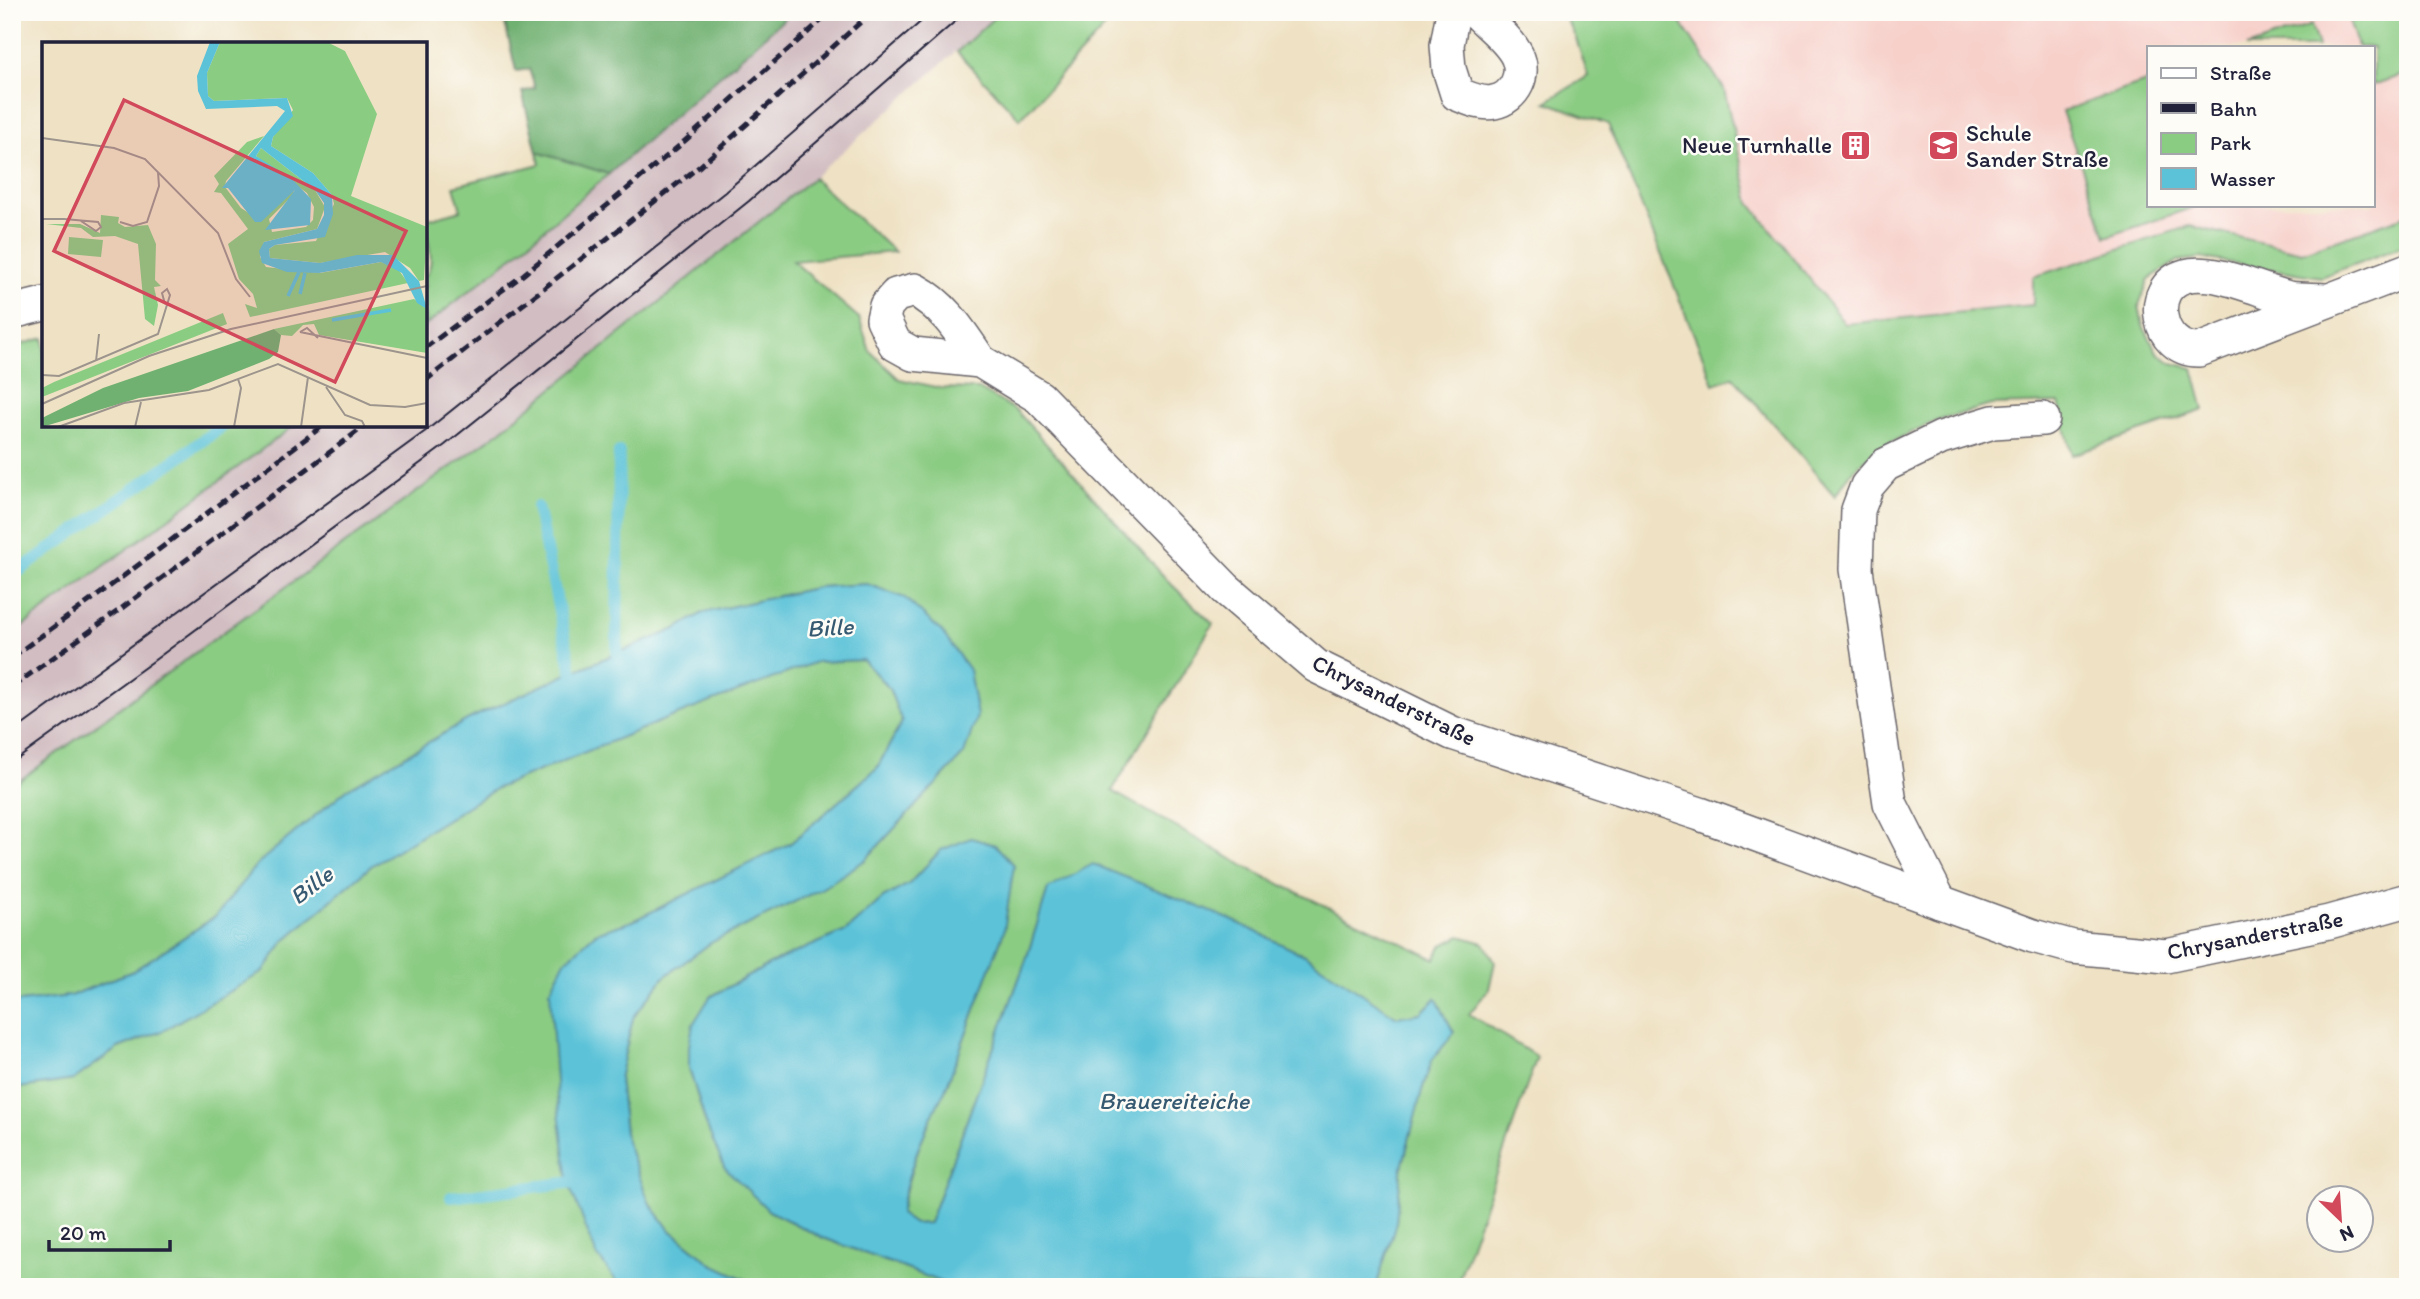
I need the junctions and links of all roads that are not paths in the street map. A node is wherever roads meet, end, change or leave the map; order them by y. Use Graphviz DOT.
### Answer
graph roads {
  1 [pos="1453,12"];
  2 [pos="1477,12"];
  3 [pos="2408,270"];
  4 [pos="2327,300"];
  5 [pos="42,304"];
  6 [pos="12,312"];
  7 [pos="980,361"];
  8 [pos="2043,419"];
  9 [pos="2408,900"];
  10 [pos="1940,902"];
  1 -- 2 [label="street"];
  3 -- 4 [label="street"];
  5 -- 6 [label="street"];
  7 -- 10 [label="street, Chrysanderstraße"];
  8 -- 10 [label="street"];
  9 -- 10 [label="street, Chrysanderstraße"];
}
